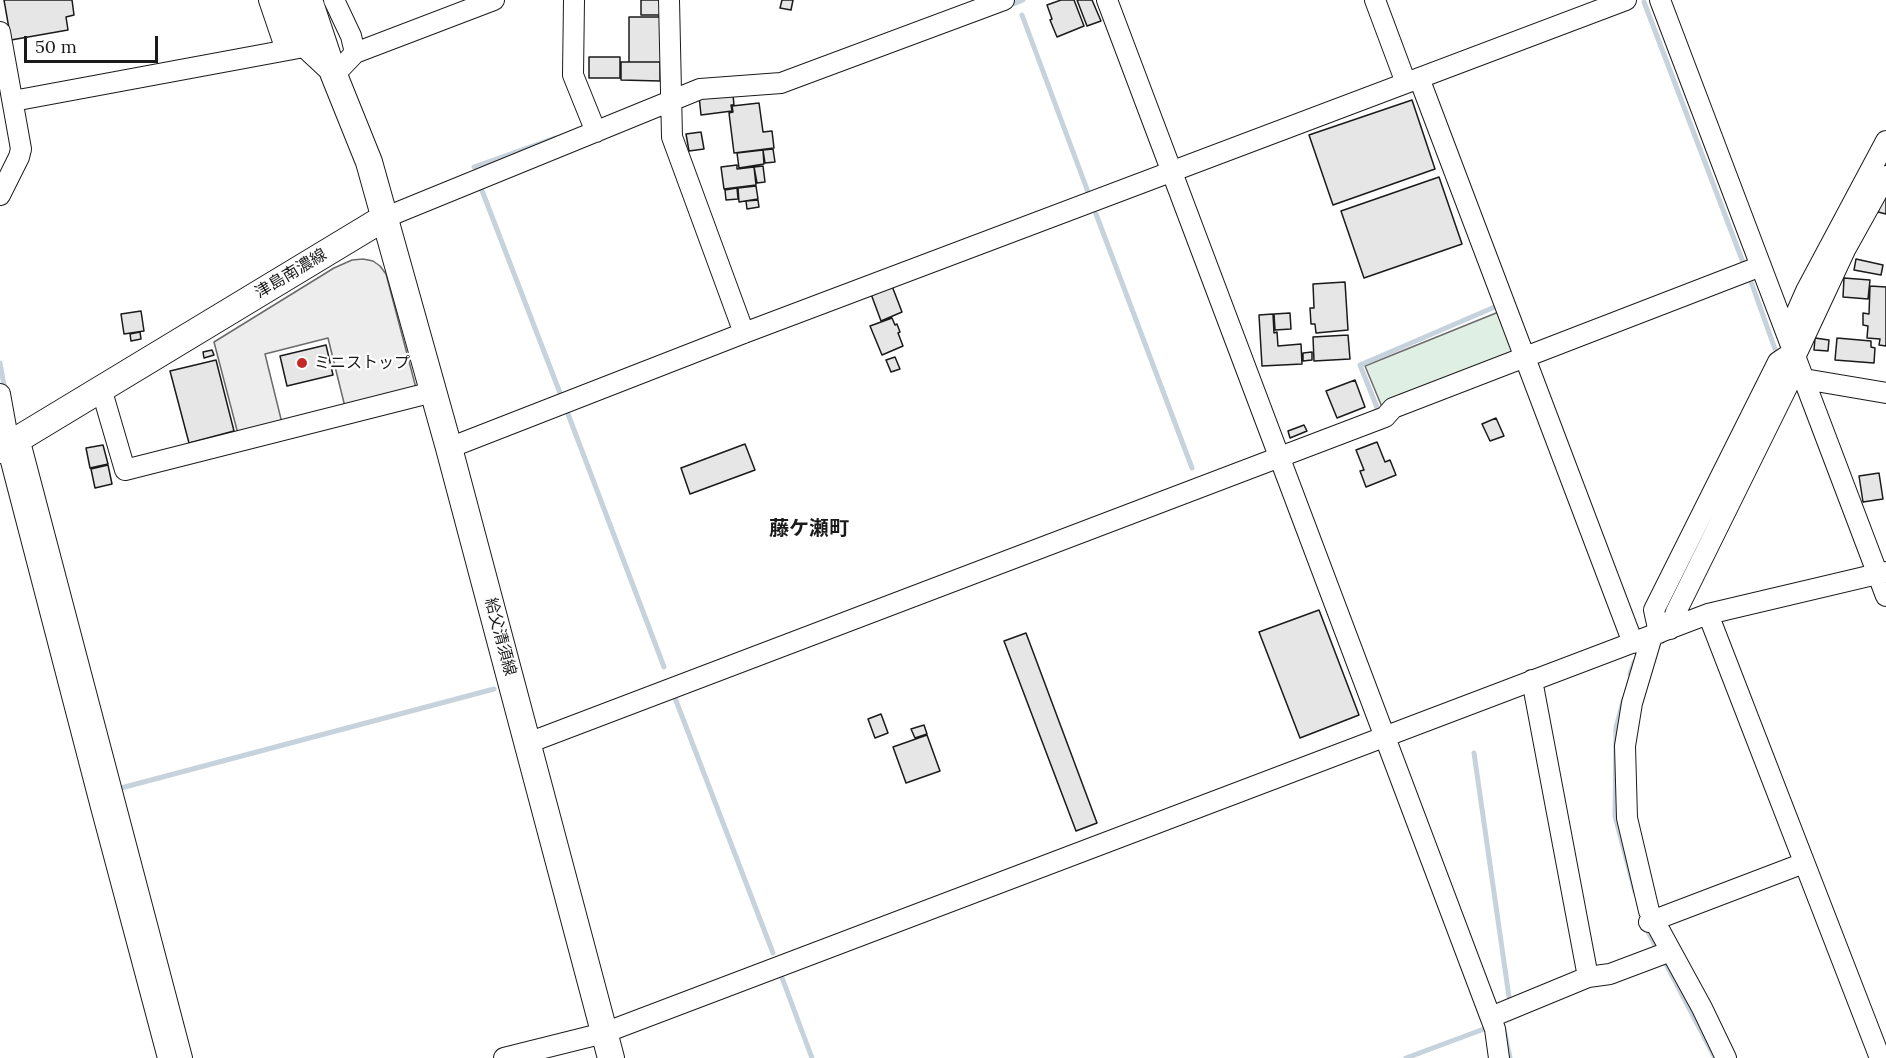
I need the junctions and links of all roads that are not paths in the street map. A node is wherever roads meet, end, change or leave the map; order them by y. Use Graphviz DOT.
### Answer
graph roads {
  1 [pos="269,0"];
  2 [pos="289,0"];
  3 [pos="309,0"];
  4 [pos="334,0"];
  5 [pos="574,0"];
  6 [pos="669,0"];
  7 [pos="1004,0"];
  8 [pos="1107,0"];
  9 [pos="1375,0"];
  10 [pos="1626,0"];
  11 [pos="1660,0"];
  12 [pos="485,2"];
  13 [pos="0,32"];
  14 [pos="295,48"];
  15 [pos="355,53"];
  16 [pos="334,75"];
  17 [pos="1413,80"];
  18 [pos="13,101"];
  19 [pos="671,101"];
  20 [pos="596,132"];
  21 [pos="1886,141"];
  22 [pos="1172,171"];
  23 [pos="1886,176"];
  24 [pos="0,195"];
  25 [pos="384,218"];
  26 [pos="1761,266"];
  27 [pos="744,333"];
  28 [pos="1796,357"];
  29 [pos="1525,358"];
  30 [pos="101,388"];
  31 [pos="433,392"];
  32 [pos="1886,393"];
  33 [pos="0,394"];
  34 [pos="9,444"];
  35 [pos="449,448"];
  36 [pos="1281,457"];
  37 [pos="1882,573"];
  38 [pos="1886,596"];
  39 [pos="1708,614"];
  40 [pos="1653,635"];
  41 [pos="1532,680"];
  42 [pos="1384,736"];
  43 [pos="528,743"];
  44 [pos="108,805"];
  45 [pos="1804,863"];
  46 [pos="1652,921"];
  47 [pos="1671,951"];
  48 [pos="1588,977"];
  49 [pos="1491,1017"];
  50 [pos="604,1033"];
  51 [pos="168,1058"];
  52 [pos="182,1058"];
  53 [pos="504,1058"];
  54 [pos="610,1058"];
  55 [pos="1499,1058"];
  56 [pos="1725,1058"];
  57 [pos="1880,1058"];
  1 -- 14 [label="street"];
  2 -- 14 [label="street"];
  3 -- 16 [label="main road"];
  4 -- 15 [label="street"];
  5 -- 20 [label="street"];
  6 -- 19 [label="street"];
  7 -- 19 [label="street"];
  8 -- 22 [label="street"];
  9 -- 17 [label="street"];
  10 -- 17 [label="street"];
  11 -- 26 [label="street"];
  12 -- 15 [label="street"];
  13 -- 18 [label="street"];
  14 -- 16 [label="street"];
  14 -- 18 [label="street"];
  15 -- 16 [label="street"];
  16 -- 25 [label="main road"];
  17 -- 22 [label="street"];
  17 -- 29 [label="street"];
  18 -- 24 [label="street"];
  19 -- 20 [label="street"];
  19 -- 27 [label="street"];
  20 -- 25 [label="street"];
  21 -- 28 [label="street"];
  22 -- 27 [label="street"];
  22 -- 36 [label="street"];
  23 -- 28 [label="street"];
  25 -- 30 [label="main road, 津島南濃線"];
  25 -- 31 [label="main road, 給父清須線"];
  26 -- 28 [label="street"];
  26 -- 29 [label="street"];
  27 -- 35 [label="street"];
  28 -- 32 [label="street"];
  28 -- 37 [label="street"];
  28 -- 40 [label="street"];
  29 -- 36 [label="street"];
  29 -- 40 [label="street"];
  30 -- 31 [label="street"];
  30 -- 34 [label="main road, 津島南濃線"];
  31 -- 35 [label="main road, 給父清須線"];
  33 -- 34 [label="street"];
  34 -- 44 [label="street"];
  35 -- 43 [label="main road, 給父清須線"];
  36 -- 42 [label="street"];
  36 -- 43 [label="street"];
  37 -- 38 [label="street"];
  37 -- 39 [label="street"];
  39 -- 40 [label="street"];
  39 -- 45 [label="street"];
  40 -- 41 [label="street"];
  40 -- 46 [label="street"];
  41 -- 42 [label="street"];
  41 -- 48 [label="street"];
  42 -- 49 [label="street"];
  42 -- 50 [label="street"];
  43 -- 50 [label="main road, 給父清須線"];
  44 -- 51 [label="street"];
  44 -- 52 [label="street"];
  45 -- 46 [label="street"];
  45 -- 57 [label="street"];
  46 -- 47 [label="street"];
  47 -- 48 [label="street"];
  47 -- 56 [label="street"];
  48 -- 49 [label="street"];
  49 -- 55 [label="street"];
  50 -- 53 [label="street"];
  50 -- 54 [label="main road, 給父清須線"];
}
